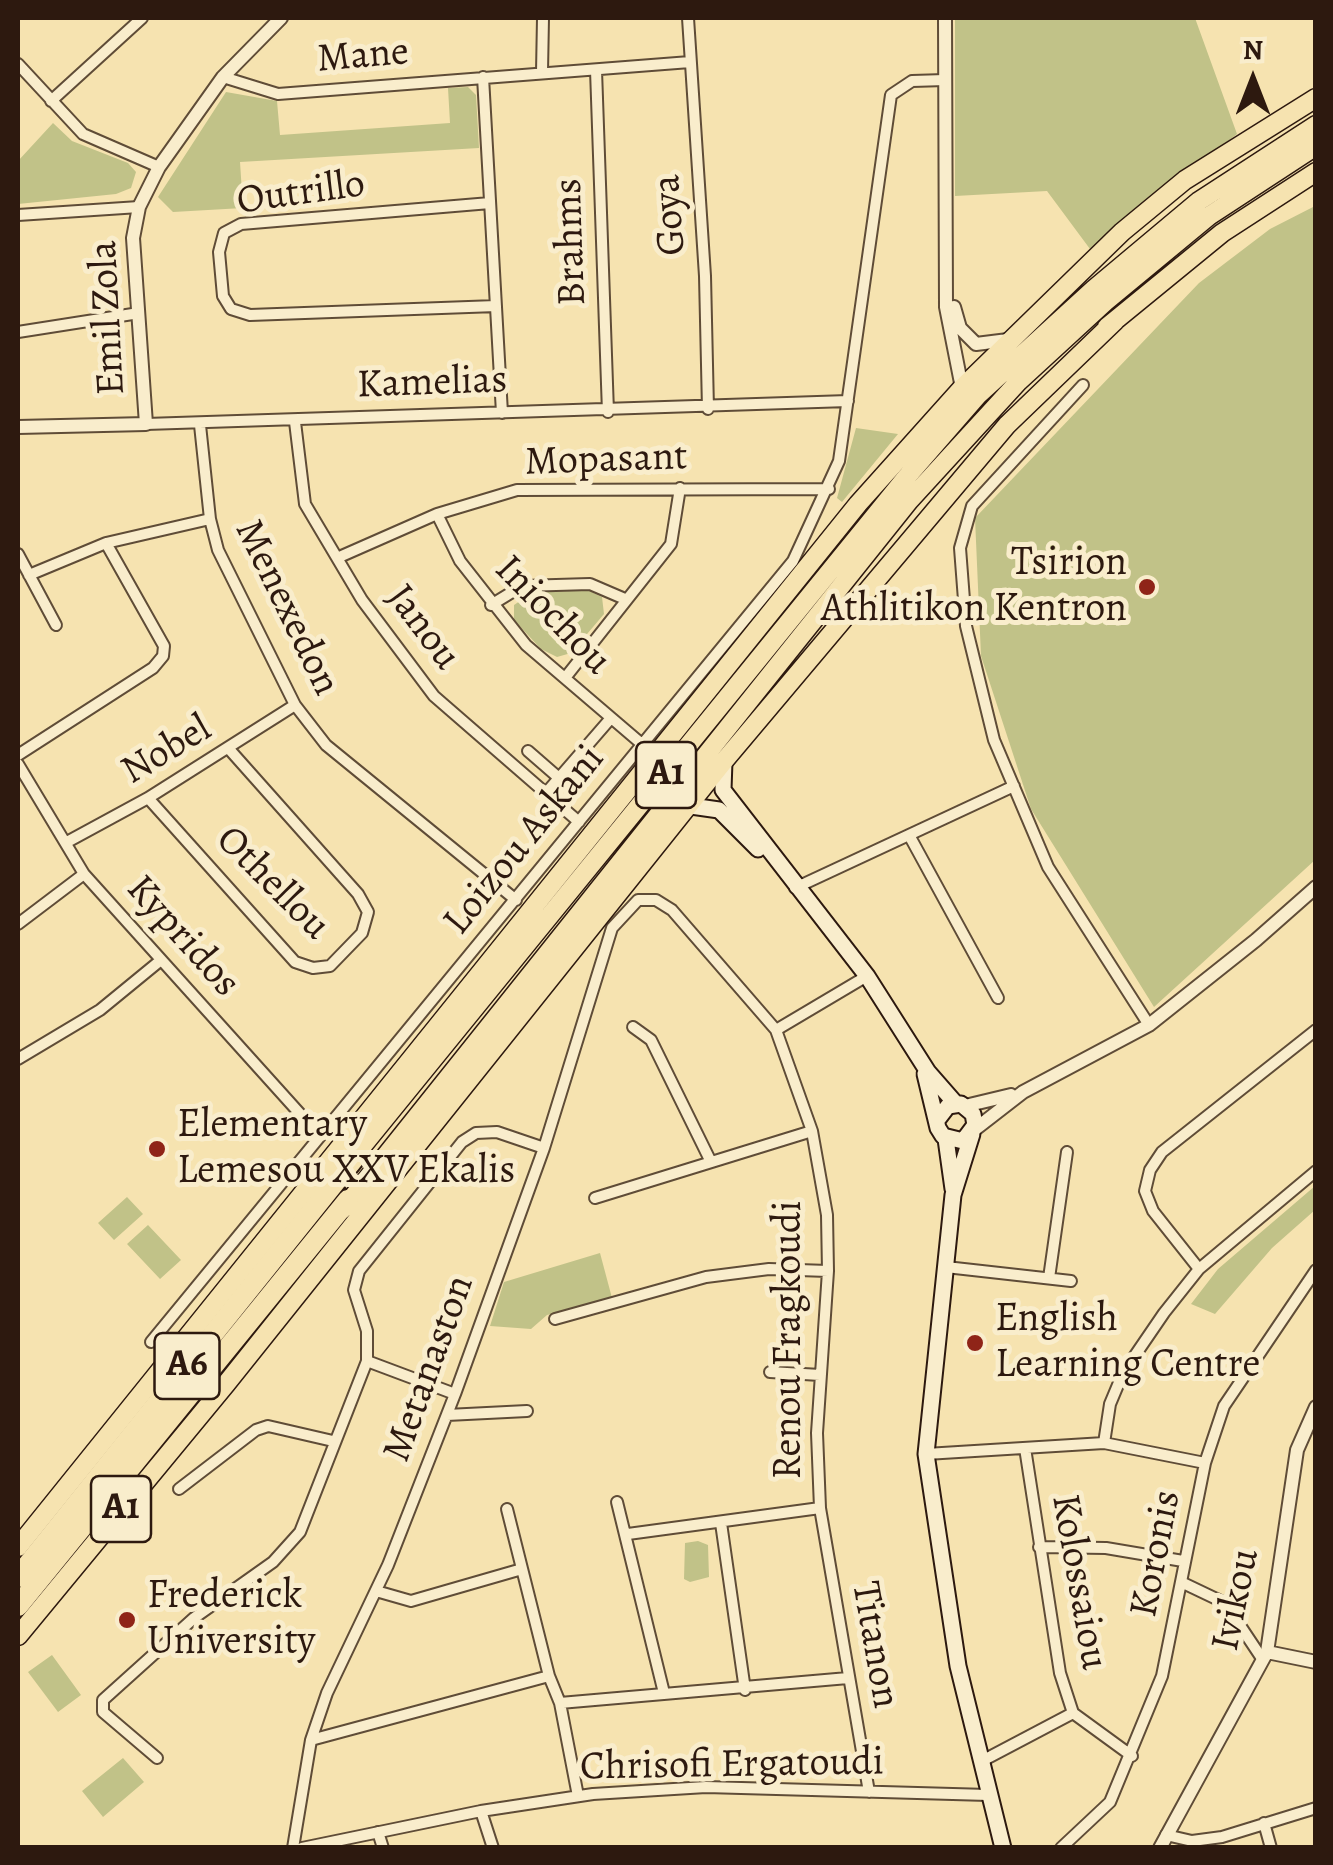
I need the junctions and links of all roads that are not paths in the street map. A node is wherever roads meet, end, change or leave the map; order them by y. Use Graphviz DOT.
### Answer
graph roads {
  1 [pos="142,18"];
  2 [pos="281,18"];
  3 [pos="543,18"];
  4 [pos="688,18"];
  5 [pos="945,18"];
  6 [pos="690,62"];
  7 [pos="18,64"];
  8 [pos="596,70"];
  9 [pos="542,72"];
  10 [pos="223,78"];
  11 [pos="483,78"];
  12 [pos="945,80"];
  13 [pos="1316,98"];
  14 [pos="51,100"];
  15 [pos="1316,125"];
  16 [pos="1316,146"];
  17 [pos="159,167"];
  18 [pos="1316,172"];
  19 [pos="490,203"];
  20 [pos="139,206"];
  21 [pos="18,216"];
  22 [pos="1122,232"];
  23 [pos="948,285"];
  24 [pos="496,306"];
  25 [pos="139,312"];
  26 [pos="1115,321"];
  27 [pos="18,332"];
  28 [pos="1008,340"];
  29 [pos="1083,385"];
  30 [pos="970,392"];
  31 [pos="848,401"];
  32 [pos="708,409"];
  33 [pos="608,412"];
  34 [pos="502,413"];
  35 [pos="295,422"];
  36 [pos="146,424"];
  37 [pos="200,425"];
  38 [pos="18,427"];
  39 [pos="944,464"];
  40 [pos="680,488"];
  41 [pos="828,489"];
  42 [pos="437,514"];
  43 [pos="210,519"];
  44 [pos="106,543"];
  45 [pos="18,554"];
  46 [pos="337,558"];
  47 [pos="29,575"];
  48 [pos="626,600"];
  49 [pos="492,605"];
  50 [pos="56,625"];
  51 [pos="565,678"];
  52 [pos="294,705"];
  53 [pos="612,718"];
  54 [pos="643,745"];
  55 [pos="230,749"];
  56 [pos="528,751"];
  57 [pos="18,755"];
  58 [pos="724,761"];
  59 [pos="18,764"];
  60 [pos="559,778"];
  61 [pos="1014,786"];
  62 [pos="546,793"];
  63 [pos="148,798"];
  64 [pos="691,806"];
  65 [pos="579,822"];
  66 [pos="909,834"];
  67 [pos="67,842"];
  68 [pos="782,873"];
  69 [pos="84,874"];
  70 [pos="1316,887"];
  71 [pos="794,888"];
  72 [pos="516,900"];
  73 [pos="625,910"];
  74 [pos="18,924"];
  75 [pos="161,960"];
  76 [pos="867,976"];
  77 [pos="998,998"];
  78 [pos="1149,1025"];
  79 [pos="633,1027"];
  80 [pos="776,1030"];
  81 [pos="1316,1030"];
  82 [pos="18,1059"];
  83 [pos="920,1061"];
  84 [pos="1023,1092"];
  85 [pos="961,1105"];
  86 [pos="938,1119"];
  87 [pos="812,1131"];
  88 [pos="973,1132"];
  89 [pos="320,1136"];
  90 [pos="946,1138"];
  91 [pos="544,1148"];
  92 [pos="1067,1152"];
  93 [pos="356,1156"];
  94 [pos="711,1162"];
  95 [pos="1316,1172"];
  96 [pos="954,1196"];
  97 [pos="595,1198"];
  98 [pos="348,1200"];
  99 [pos="946,1267"];
  100 [pos="1199,1269"];
  101 [pos="1316,1270"];
  102 [pos="828,1271"];
  103 [pos="1049,1278"];
  104 [pos="1071,1281"];
  105 [pos="210,1304"];
  106 [pos="554,1318"];
  107 [pos="151,1342"];
  108 [pos="366,1361"];
  109 [pos="770,1372"];
  110 [pos="820,1376"];
  111 [pos="226,1384"];
  112 [pos="455,1394"];
  113 [pos="1316,1407"];
  114 [pos="527,1412"];
  115 [pos="447,1415"];
  116 [pos="332,1441"];
  117 [pos="1104,1443"];
  118 [pos="1024,1448"];
  119 [pos="926,1454"];
  120 [pos="1205,1463"];
  121 [pos="179,1489"];
  122 [pos="617,1502"];
  123 [pos="820,1508"];
  124 [pos="507,1509"];
  125 [pos="722,1523"];
  126 [pos="628,1534"];
  127 [pos="18,1547"];
  128 [pos="1039,1547"];
  129 [pos="1183,1561"];
  130 [pos="522,1569"];
  131 [pos="18,1576"];
  132 [pos="1181,1582"];
  133 [pos="376,1591"];
  134 [pos="18,1606"];
  135 [pos="18,1636"];
  136 [pos="1265,1656"];
  137 [pos="1316,1662"];
  138 [pos="549,1676"];
  139 [pos="848,1678"];
  140 [pos="745,1690"];
  141 [pos="664,1693"];
  142 [pos="560,1704"];
  143 [pos="1073,1714"];
  144 [pos="311,1740"];
  145 [pos="1132,1756"];
  146 [pos="158,1758"];
  147 [pos="979,1763"];
  148 [pos="870,1792"];
  149 [pos="988,1795"];
  150 [pos="578,1796"];
  151 [pos="1316,1808"];
  152 [pos="480,1811"];
  153 [pos="1264,1823"];
  154 [pos="378,1832"];
  155 [pos="1163,1841"];
  156 [pos="293,1848"];
  157 [pos="302,1848"];
  158 [pos="383,1848"];
  159 [pos="493,1848"];
  160 [pos="1003,1848"];
  161 [pos="1061,1848"];
  162 [pos="1271,1848"];
  1 -- 14 [label="street"];
  2 -- 10 [label="street, Emil Zola"];
  3 -- 9 [label="street"];
  4 -- 6 [label="street, Goya"];
  5 -- 12 [label="street"];
  6 -- 8 [label="street, Mane"];
  6 -- 32 [label="street, Goya"];
  7 -- 14 [label="street"];
  8 -- 9 [label="street, Mane"];
  8 -- 33 [label="street, Brahms"];
  9 -- 11 [label="street, Mane"];
  10 -- 11 [label="street, Mane"];
  10 -- 17 [label="street, Emil Zola"];
  11 -- 19 [label="street"];
  12 -- 23 [label="street"];
  12 -- 31 [label="street, Loizou Askani"];
  13 -- 22 [label="highway"];
  14 -- 17 [label="street"];
  15 -- 30 [label="highway, A1"];
  16 -- 39 [label="highway, A1"];
  17 -- 20 [label="street, Emil Zola"];
  18 -- 26 [label="highway"];
  19 -- 24 [label="street"];
  19 -- 24 [label="street, Outrillo"];
  20 -- 21 [label="street"];
  20 -- 25 [label="street, Emil Zola"];
  22 -- 28 [label="highway"];
  22 -- 30 [label="highway"];
  23 -- 28 [label="street"];
  23 -- 30 [label="street"];
  24 -- 34 [label="street"];
  25 -- 27 [label="street"];
  25 -- 36 [label="street, Emil Zola"];
  26 -- 39 [label="highway"];
  26 -- 58 [label="highway"];
  28 -- 30 [label="highway"];
  29 -- 61 [label="street"];
  30 -- 93 [label="highway, A1"];
  30 -- 105 [label="highway"];
  31 -- 32 [label="street, Kamelias"];
  31 -- 41 [label="street, Loizou Askani"];
  32 -- 33 [label="street, Kamelias"];
  33 -- 34 [label="street, Kamelias"];
  34 -- 35 [label="street, Kamelias"];
  35 -- 37 [label="street, Kamelias"];
  35 -- 46 [label="street, Janou"];
  36 -- 37 [label="street, Kamelias"];
  36 -- 38 [label="street, Kamelias"];
  37 -- 43 [label="street, Menexedon"];
  39 -- 98 [label="highway, A1"];
  40 -- 41 [label="street, Mopasant"];
  40 -- 42 [label="street, Mopasant"];
  40 -- 48 [label="street"];
  41 -- 54 [label="street, Loizou Askani"];
  42 -- 46 [label="street, Mopasant"];
  42 -- 49 [label="street, Iniochou"];
  43 -- 44 [label="street"];
  43 -- 52 [label="street, Menexedon"];
  44 -- 47 [label="street"];
  44 -- 57 [label="street"];
  45 -- 47 [label="street"];
  46 -- 62 [label="street, Janou"];
  47 -- 50 [label="street"];
  48 -- 49 [label="street"];
  48 -- 51 [label="street"];
  49 -- 51 [label="street, Iniochou"];
  51 -- 53 [label="street, Iniochou"];
  52 -- 55 [label="street, Nobel"];
  52 -- 72 [label="street, Menexedon"];
  53 -- 54 [label="street, Iniochou"];
  53 -- 60 [label="street"];
  54 -- 65 [label="street, Loizou Askani"];
  55 -- 63 [label="street, Nobel"];
  55 -- 63 [label="street, Othellou"];
  56 -- 60 [label="street"];
  58 -- 64 [label="highway"];
  58 -- 68 [label="main road"];
  59 -- 67 [label="street, Kypridos"];
  60 -- 62 [label="street"];
  61 -- 66 [label="street"];
  61 -- 78 [label="street"];
  62 -- 65 [label="street, Janou"];
  63 -- 67 [label="street, Nobel"];
  64 -- 68 [label="main road"];
  64 -- 111 [label="highway"];
  65 -- 72 [label="street, Loizou Askani"];
  66 -- 71 [label="street"];
  66 -- 77 [label="street"];
  67 -- 69 [label="street, Kypridos"];
  68 -- 71 [label="main road"];
  69 -- 74 [label="street"];
  69 -- 75 [label="street, Kypridos"];
  70 -- 78 [label="street"];
  71 -- 76 [label="main road"];
  72 -- 89 [label="street, Loizou Askani"];
  73 -- 80 [label="street, Renou Fragkoudi"];
  73 -- 91 [label="street, Metanaston"];
  75 -- 82 [label="street"];
  75 -- 89 [label="street, Kypridos"];
  76 -- 80 [label="street"];
  76 -- 83 [label="main road"];
  78 -- 84 [label="street"];
  79 -- 94 [label="street"];
  80 -- 87 [label="street, Renou Fragkoudi"];
  81 -- 100 [label="street"];
  83 -- 85 [label="main road"];
  83 -- 86 [label="main road"];
  84 -- 85 [label="street"];
  84 -- 88 [label="street"];
  85 -- 86 [label="main road"];
  85 -- 88 [label="main road"];
  86 -- 90 [label="main road"];
  87 -- 94 [label="street"];
  87 -- 102 [label="street, Renou Fragkoudi"];
  88 -- 90 [label="main road"];
  88 -- 96 [label="main road"];
  89 -- 107 [label="street, Loizou Askani"];
  90 -- 96 [label="main road"];
  91 -- 108 [label="street"];
  91 -- 112 [label="street, Metanaston"];
  92 -- 103 [label="street"];
  93 -- 105 [label="highway"];
  93 -- 131 [label="highway, A6"];
  94 -- 97 [label="street"];
  95 -- 100 [label="street"];
  96 -- 99 [label="main road"];
  98 -- 111 [label="highway"];
  98 -- 134 [label="highway, A6"];
  99 -- 103 [label="street"];
  99 -- 119 [label="main road"];
  100 -- 117 [label="street"];
  101 -- 120 [label="street, Koronis"];
  102 -- 106 [label="street"];
  102 -- 110 [label="street, Renou Fragkoudi"];
  103 -- 104 [label="street"];
  105 -- 127 [label="highway, A1"];
  108 -- 112 [label="street"];
  108 -- 116 [label="street"];
  109 -- 110 [label="street"];
  110 -- 123 [label="street, Renou Fragkoudi"];
  111 -- 135 [label="highway, A1"];
  112 -- 115 [label="street, Metanaston"];
  113 -- 136 [label="street, Ivikou"];
  114 -- 115 [label="street"];
  115 -- 133 [label="street, Metanaston"];
  116 -- 121 [label="street"];
  116 -- 146 [label="street"];
  117 -- 118 [label="street"];
  117 -- 120 [label="street"];
  118 -- 119 [label="street"];
  118 -- 128 [label="street, Kolossaiou"];
  119 -- 147 [label="main road"];
  120 -- 129 [label="street, Koronis"];
  122 -- 126 [label="street"];
  123 -- 125 [label="street"];
  123 -- 139 [label="street, Titanon"];
  124 -- 130 [label="street"];
  125 -- 126 [label="street"];
  125 -- 140 [label="street"];
  126 -- 141 [label="street"];
  128 -- 129 [label="street"];
  128 -- 143 [label="street, Kolossaiou"];
  129 -- 132 [label="street, Koronis"];
  130 -- 133 [label="street"];
  130 -- 138 [label="street"];
  132 -- 136 [label="street"];
  132 -- 145 [label="street, Koronis"];
  133 -- 144 [label="street, Metanaston"];
  136 -- 137 [label="street"];
  136 -- 155 [label="street, Ivikou"];
  138 -- 142 [label="street"];
  138 -- 144 [label="street"];
  139 -- 140 [label="street"];
  139 -- 148 [label="street, Titanon"];
  140 -- 141 [label="street"];
  141 -- 142 [label="street"];
  142 -- 150 [label="street"];
  143 -- 145 [label="street, Kolossaiou"];
  143 -- 147 [label="street"];
  144 -- 156 [label="street, Metanaston"];
  145 -- 161 [label="street, Koronis"];
  147 -- 149 [label="main road"];
  148 -- 149 [label="street, Chrisofi Ergatoudi"];
  148 -- 150 [label="street, Chrisofi Ergatoudi"];
  149 -- 160 [label="main road"];
  150 -- 152 [label="street, Chrisofi Ergatoudi"];
  151 -- 153 [label="street"];
  152 -- 154 [label="street, Chrisofi Ergatoudi"];
  152 -- 159 [label="street"];
  153 -- 155 [label="street"];
  153 -- 162 [label="street"];
  154 -- 157 [label="street, Chrisofi Ergatoudi"];
  154 -- 158 [label="street"];
}
